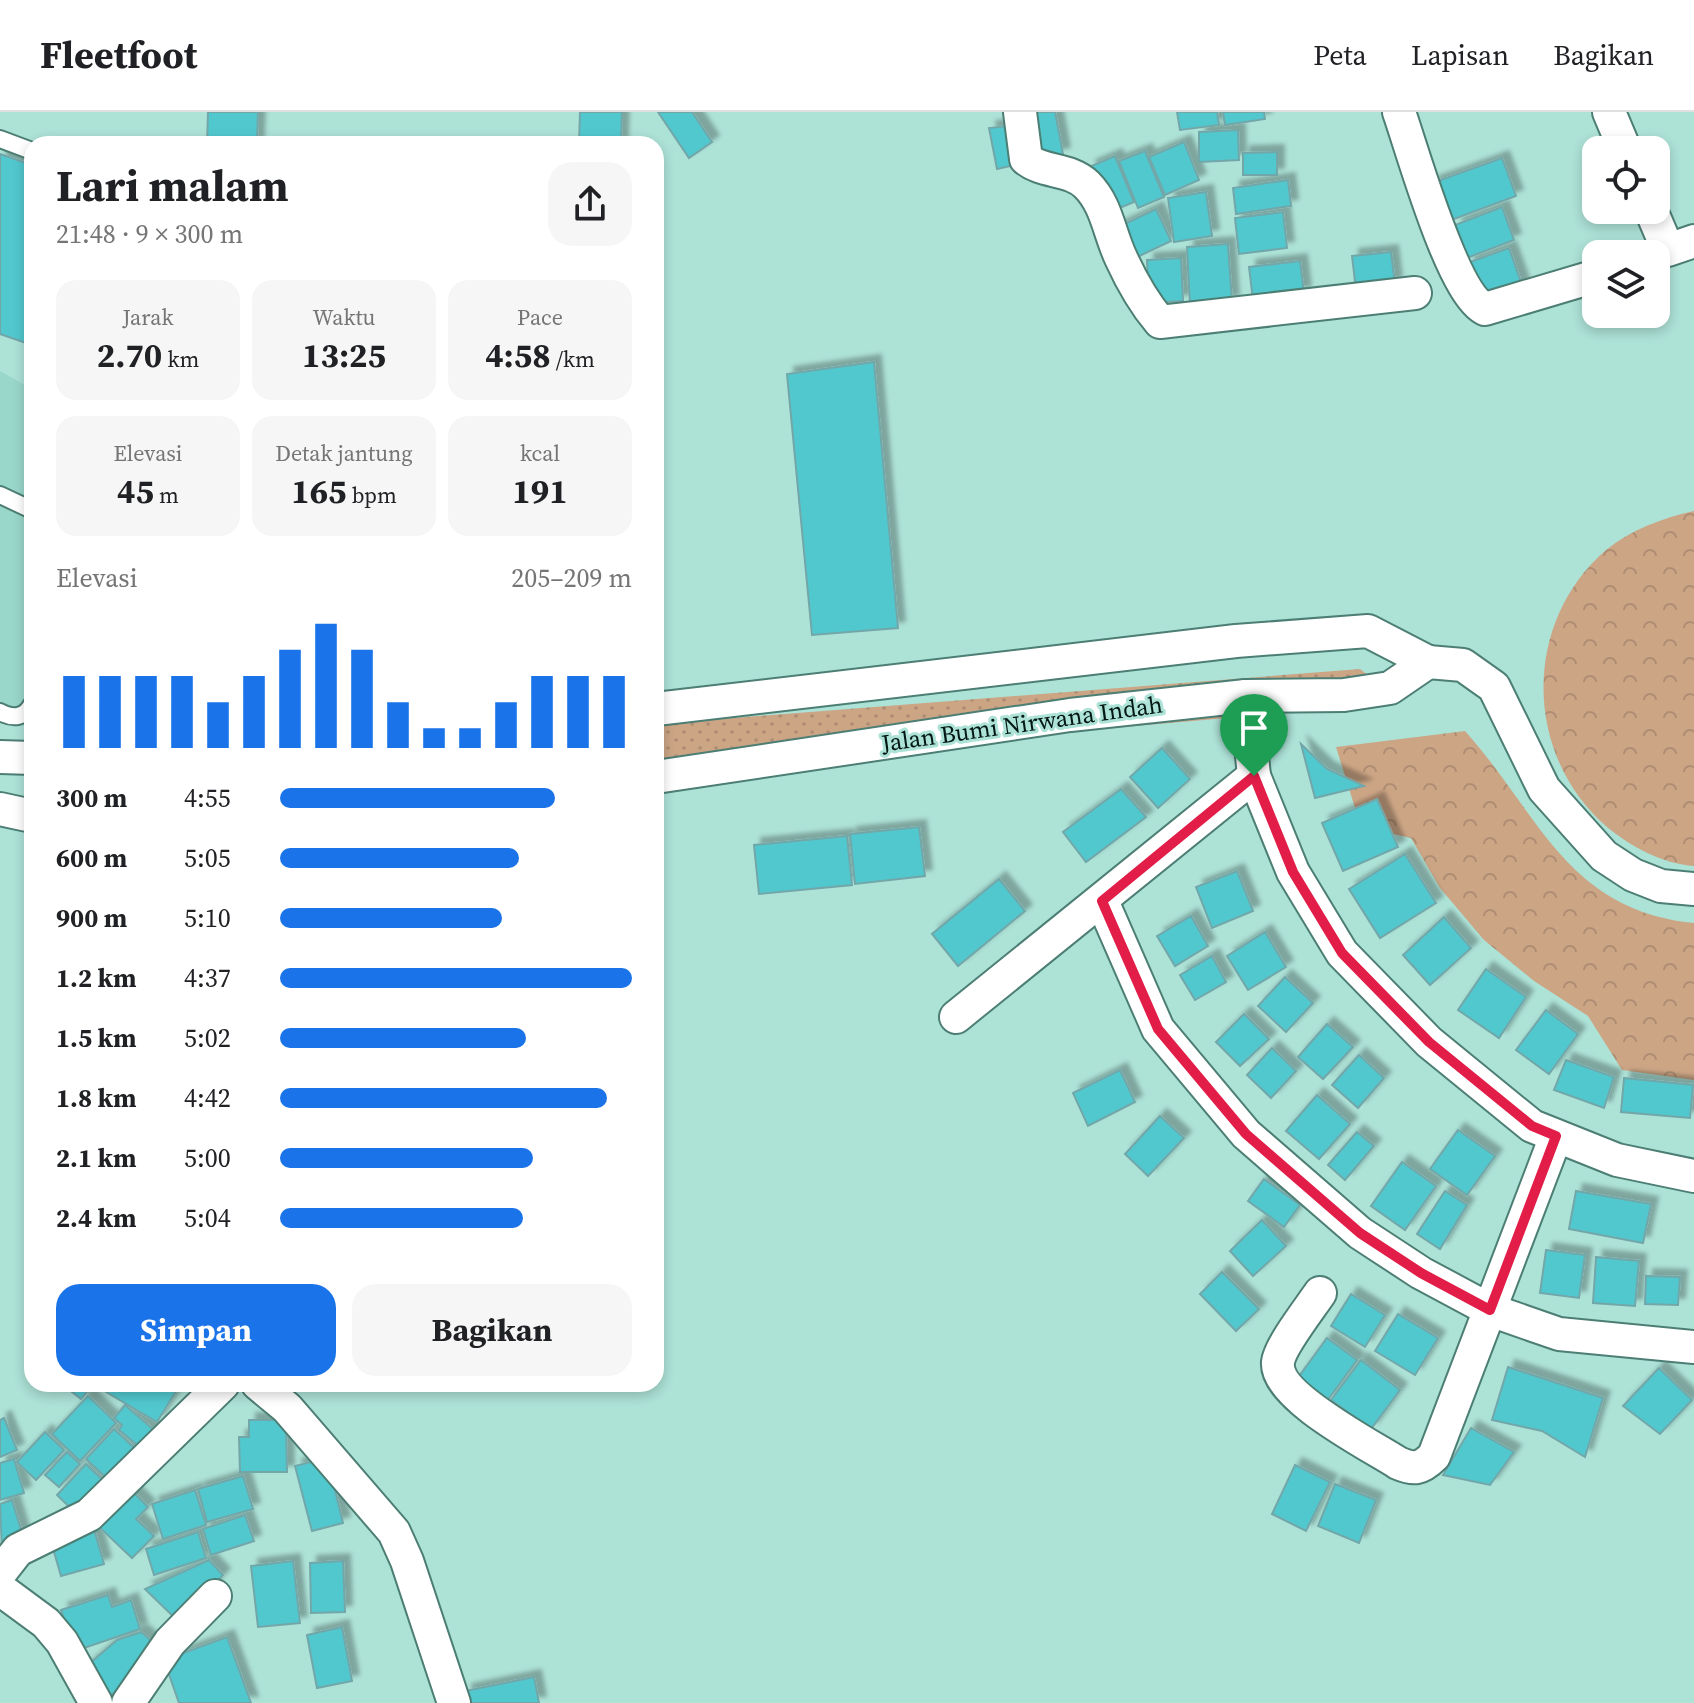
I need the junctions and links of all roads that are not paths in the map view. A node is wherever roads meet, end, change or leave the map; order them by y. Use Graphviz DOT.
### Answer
graph roads {
  1 [pos="1020,112"];
  2 [pos="1399,112"];
  3 [pos="1609,112"];
  4 [pos="1619,136"];
  5 [pos="0,139"];
  6 [pos="24,148"];
  7 [pos="1659,224"];
  8 [pos="1673,248"];
  9 [pos="1582,280"];
  10 [pos="1415,293"];
  11 [pos="0,495"];
  12 [pos="24,506"];
  13 [pos="1428,662"];
  14 [pos="1246,696"];
  15 [pos="664,708"];
  16 [pos="0,712"];
  17 [pos="24,714"];
  18 [pos="0,757"];
  19 [pos="24,758"];
  20 [pos="664,776"];
  21 [pos="1254,776"];
  22 [pos="0,809"];
  23 [pos="24,814"];
  24 [pos="1694,889"];
  25 [pos="1102,901"];
  26 [pos="956,1017"];
  27 [pos="1556,1136"];
  28 [pos="1694,1176"];
  29 [pos="1320,1293"];
  30 [pos="1490,1310"];
  31 [pos="1694,1347"];
  32 [pos="215,1392"];
  33 [pos="268,1392"];
  34 [pos="0,1573"];
  35 [pos="0,1589"];
  36 [pos="215,1596"];
  37 [pos="96,1703"];
  38 [pos="128,1703"];
  39 [pos="454,1703"];
  1 -- 10 [label="street"];
  2 -- 9 [label="street"];
  3 -- 4 [label="street"];
  5 -- 6 [label="lane"];
  7 -- 8 [label="street"];
  11 -- 12 [label="lane"];
  13 -- 14 [label="street, Jalan Bumi Nirwana Indah"];
  13 -- 15 [label="street"];
  13 -- 24 [label="street"];
  14 -- 20 [label="street, Jalan Bumi Nirwana Indah"];
  14 -- 21 [label="street"];
  16 -- 17 [label="lane"];
  18 -- 19 [label="street"];
  21 -- 25 [label="street"];
  21 -- 27 [label="street"];
  22 -- 23 [label="street"];
  25 -- 26 [label="street"];
  25 -- 30 [label="street"];
  27 -- 28 [label="street"];
  27 -- 30 [label="street"];
  29 -- 30 [label="street"];
  30 -- 31 [label="street"];
  32 -- 34 [label="street"];
  33 -- 39 [label="street"];
  35 -- 37 [label="street"];
  36 -- 38 [label="street"];
}
